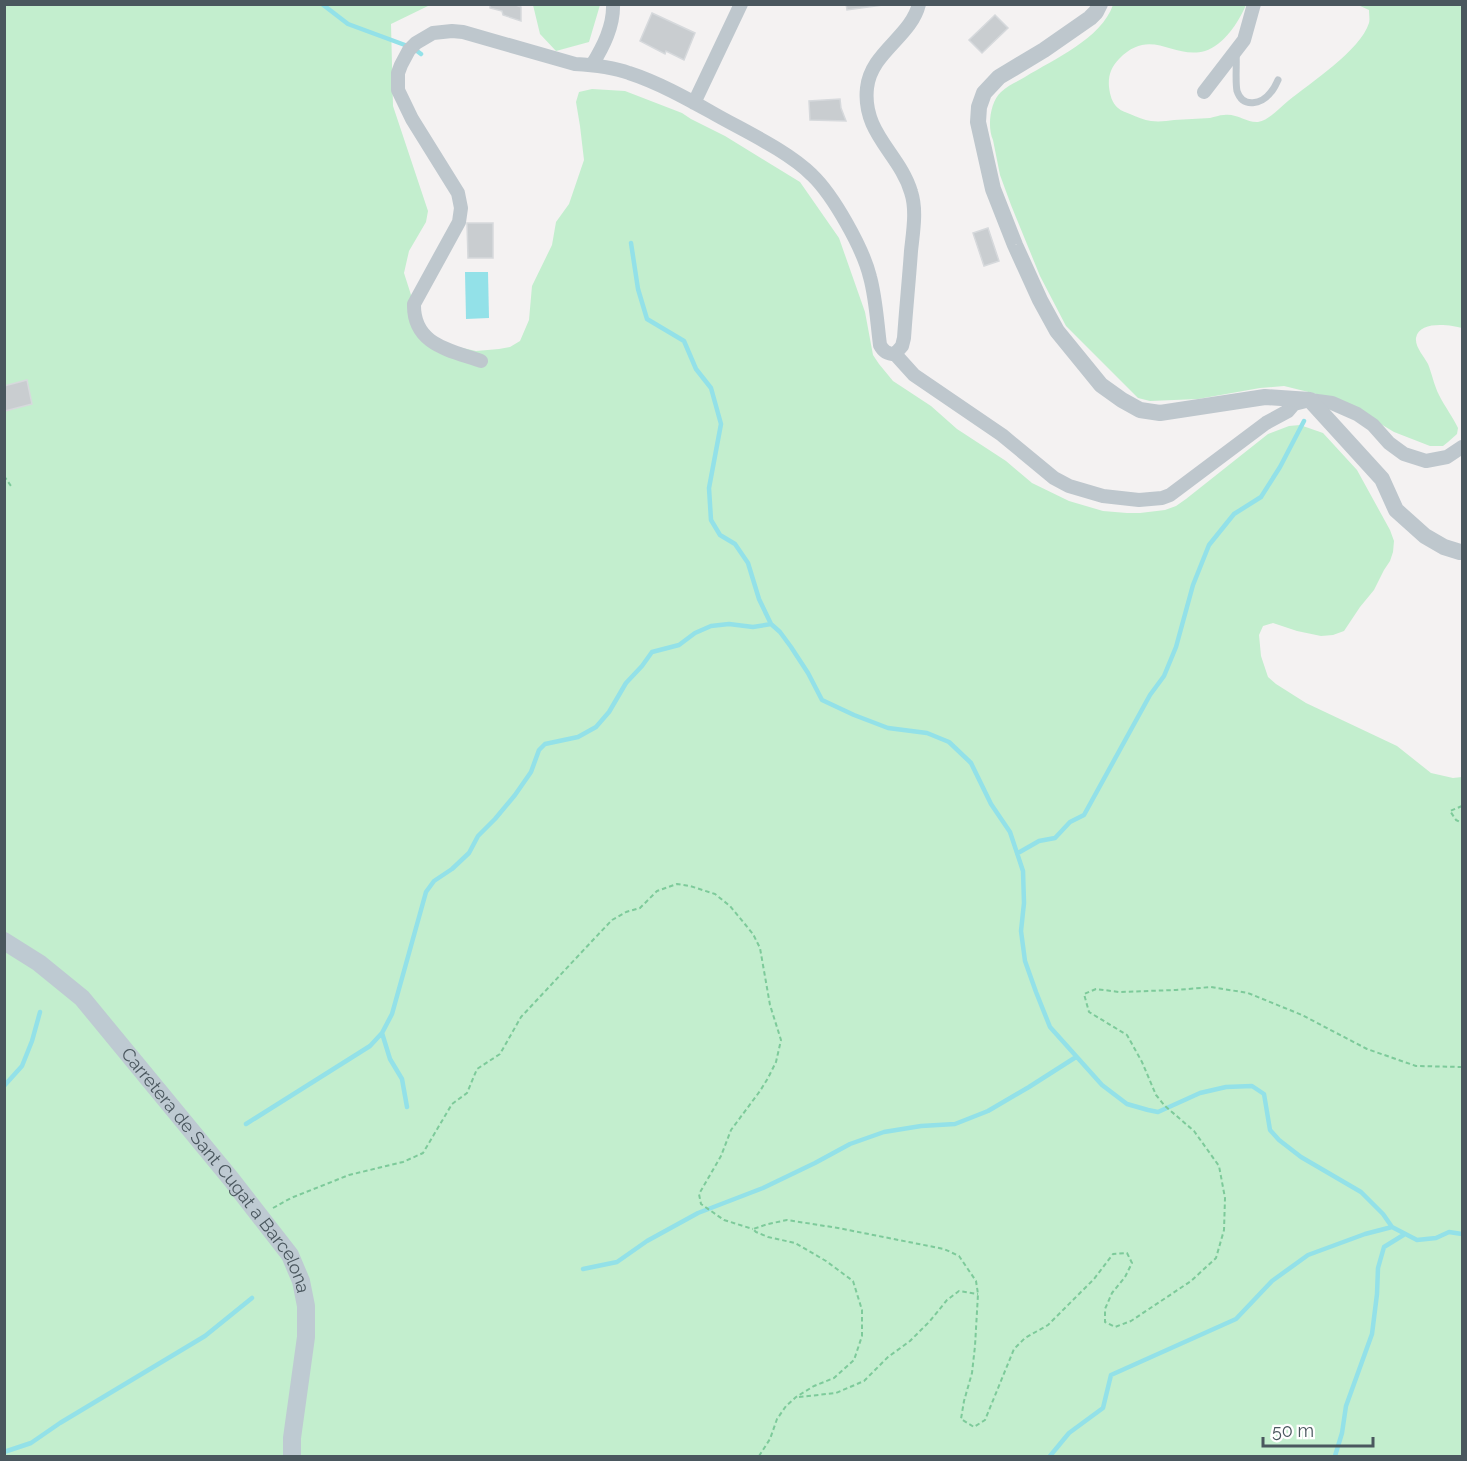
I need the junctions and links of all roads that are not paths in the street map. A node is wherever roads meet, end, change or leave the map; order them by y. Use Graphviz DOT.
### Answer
graph roads {
  1 [pos="613,4"];
  2 [pos="741,4"];
  3 [pos="919,4"];
  4 [pos="1100,4"];
  5 [pos="1254,4"];
  6 [pos="1236,51"];
  7 [pos="592,65"];
  8 [pos="1278,80"];
  9 [pos="1204,92"];
  10 [pos="694,102"];
  11 [pos="895,354"];
  12 [pos="481,361"];
  13 [pos="1310,400"];
  14 [pos="1462,447"];
  15 [pos="1462,552"];
  16 [pos="4,941"];
  17 [pos="292,1456"];
  1 -- 7 [label="street"];
  2 -- 10 [label="street"];
  3 -- 11 [label="street"];
  4 -- 13 [label="street"];
  5 -- 6 [label="street"];
  6 -- 8 [label="lane"];
  6 -- 9 [label="street"];
  7 -- 10 [label="street"];
  7 -- 12 [label="street"];
  10 -- 11 [label="street"];
  11 -- 13 [label="street"];
  13 -- 14 [label="street"];
  13 -- 15 [label="street"];
  16 -- 17 [label="main road, Carretera de Sant Cugat a Barcelona"];
}
